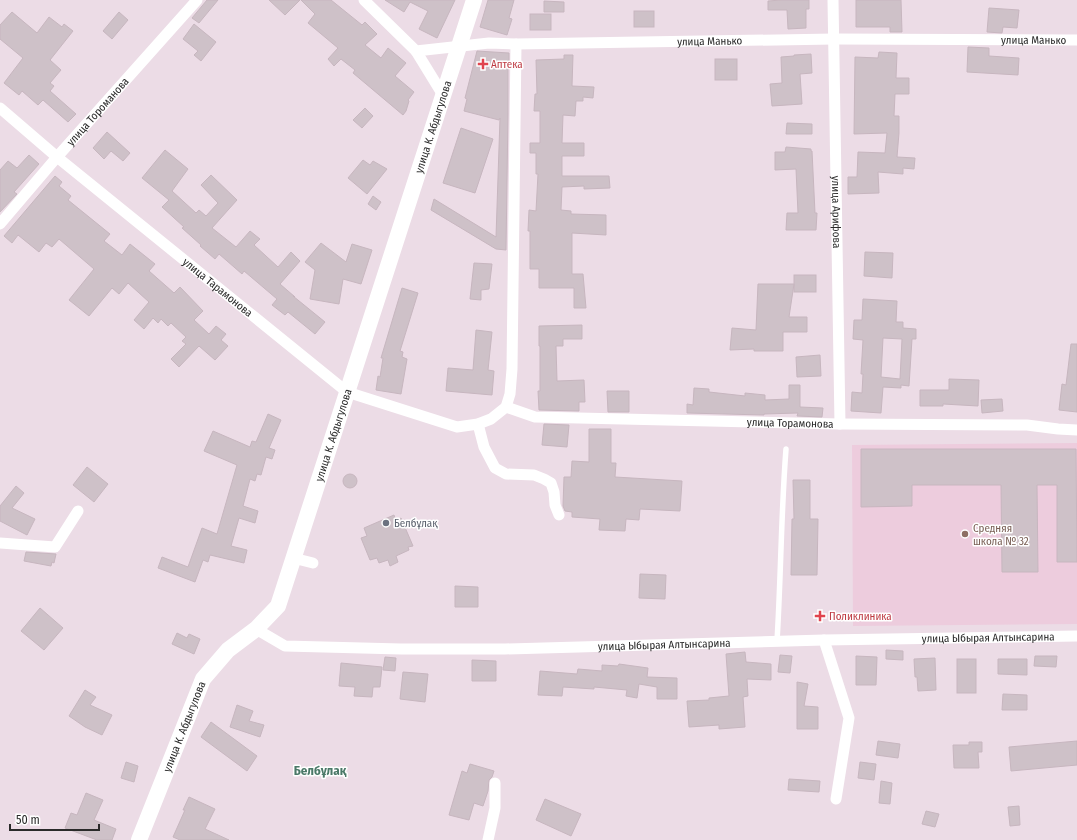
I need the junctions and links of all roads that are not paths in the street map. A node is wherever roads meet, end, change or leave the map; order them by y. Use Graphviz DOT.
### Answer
graph roads {
  1 [pos="197,0"];
  2 [pos="364,0"];
  3 [pos="474,0"];
  4 [pos="833,0"];
  5 [pos="834,39"];
  6 [pos="1077,40"];
  7 [pos="516,44"];
  8 [pos="459,46"];
  9 [pos="416,51"];
  10 [pos="443,95"];
  11 [pos="0,108"];
  12 [pos="57,157"];
  13 [pos="0,224"];
  14 [pos="347,392"];
  15 [pos="506,406"];
  16 [pos="478,424"];
  17 [pos="840,424"];
  18 [pos="1077,430"];
  19 [pos="786,449"];
  20 [pos="78,511"];
  21 [pos="559,515"];
  22 [pos="0,543"];
  23 [pos="293,558"];
  24 [pos="313,563"];
  25 [pos="256,629"];
  26 [pos="1077,636"];
  27 [pos="824,640"];
  28 [pos="776,641"];
  29 [pos="495,783"];
  30 [pos="836,799"];
  31 [pos="139,840"];
  32 [pos="488,840"];
  1 -- 12 [label="street, улица Тороманова"];
  2 -- 9 [label="street"];
  3 -- 8 [label="street, улица К. Абдыгулова"];
  4 -- 5 [label="street, улица Арифова"];
  5 -- 6 [label="street, улица Манько"];
  5 -- 7 [label="street, улица Манько"];
  5 -- 17 [label="street, улица Арифова"];
  7 -- 8 [label="street, улица Манько"];
  7 -- 15 [label="street"];
  8 -- 9 [label="street, улица Манько"];
  8 -- 10 [label="street, улица К. Абдыгулова"];
  9 -- 10 [label="street"];
  10 -- 14 [label="street, улица К. Абдыгулова"];
  11 -- 12 [label="street, улица Тарамонова"];
  12 -- 13 [label="street, улица Тороманова"];
  12 -- 14 [label="street, улица Тарамонова"];
  14 -- 16 [label="street, улица Тарамонова"];
  14 -- 23 [label="street, улица К. Абдыгулова"];
  15 -- 16 [label="street"];
  15 -- 17 [label="street, улица Торамонова"];
  16 -- 21 [label="street"];
  17 -- 18 [label="street, улица Торамонова"];
  19 -- 28 [label="lane"];
  20 -- 22 [label="street"];
  23 -- 24 [label="street"];
  23 -- 25 [label="street, улица К. Абдыгулова"];
  25 -- 28 [label="street, улица Ыбырая Алтынсарина"];
  25 -- 31 [label="street, улица К. Абдыгулова"];
  26 -- 27 [label="street, улица Ыбырая Алтынсарина"];
  27 -- 28 [label="street, улица Ыбырая Алтынсарина"];
  27 -- 30 [label="street"];
  29 -- 32 [label="street"];
}
